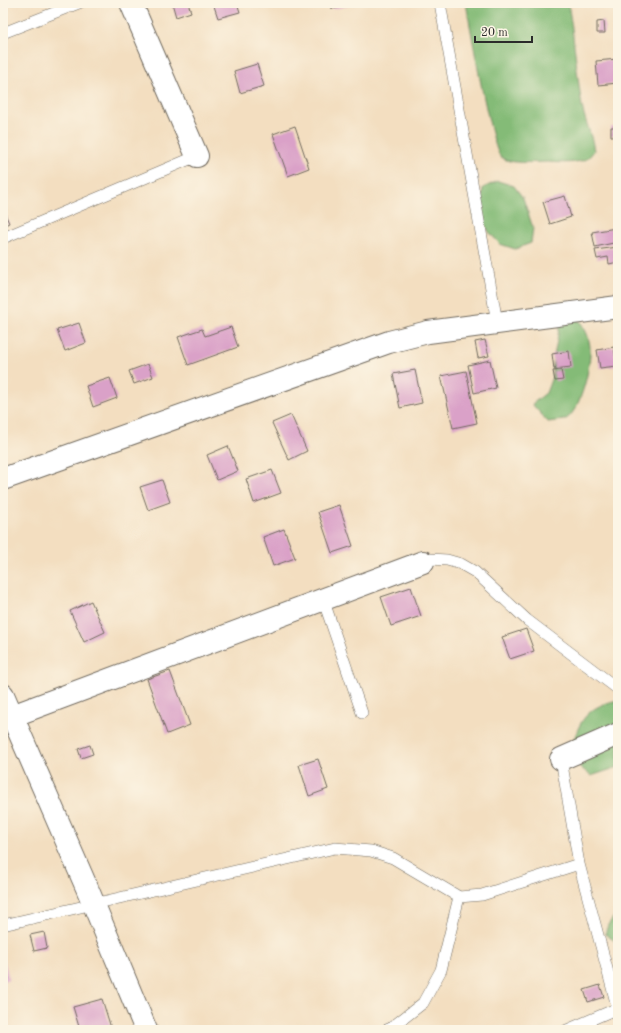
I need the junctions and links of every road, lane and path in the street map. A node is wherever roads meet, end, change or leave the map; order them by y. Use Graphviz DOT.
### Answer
graph roads {
  1 [pos="79,3"];
  2 [pos="131,3"];
  3 [pos="440,3"];
  4 [pos="3,34"];
  5 [pos="197,156"];
  6 [pos="3,238"];
  7 [pos="618,307"];
  8 [pos="497,322"];
  9 [pos="3,479"];
  10 [pos="423,562"];
  11 [pos="323,599"];
  12 [pos="618,688"];
  13 [pos="3,695"];
  14 [pos="362,713"];
  15 [pos="12,716"];
  16 [pos="618,734"];
  17 [pos="561,759"];
  18 [pos="579,864"];
  19 [pos="90,895"];
  20 [pos="460,897"];
  21 [pos="3,925"];
  22 [pos="618,1008"];
  23 [pos="146,1030"];
  24 [pos="386,1030"];
  25 [pos="566,1030"];
  1 -- 4 [label="lane"];
  2 -- 5 [label="street"];
  3 -- 8 [label="lane"];
  5 -- 6 [label="lane"];
  7 -- 8 [label="street"];
  8 -- 9 [label="street"];
  10 -- 11 [label="street"];
  10 -- 12 [label="lane"];
  11 -- 14 [label="lane"];
  11 -- 15 [label="street"];
  13 -- 15 [label="street"];
  15 -- 19 [label="street"];
  16 -- 17 [label="street"];
  17 -- 18 [label="lane"];
  18 -- 20 [label="lane"];
  18 -- 22 [label="lane"];
  19 -- 20 [label="lane"];
  19 -- 21 [label="lane"];
  19 -- 23 [label="street"];
  20 -- 24 [label="lane"];
  22 -- 25 [label="lane"];
}
